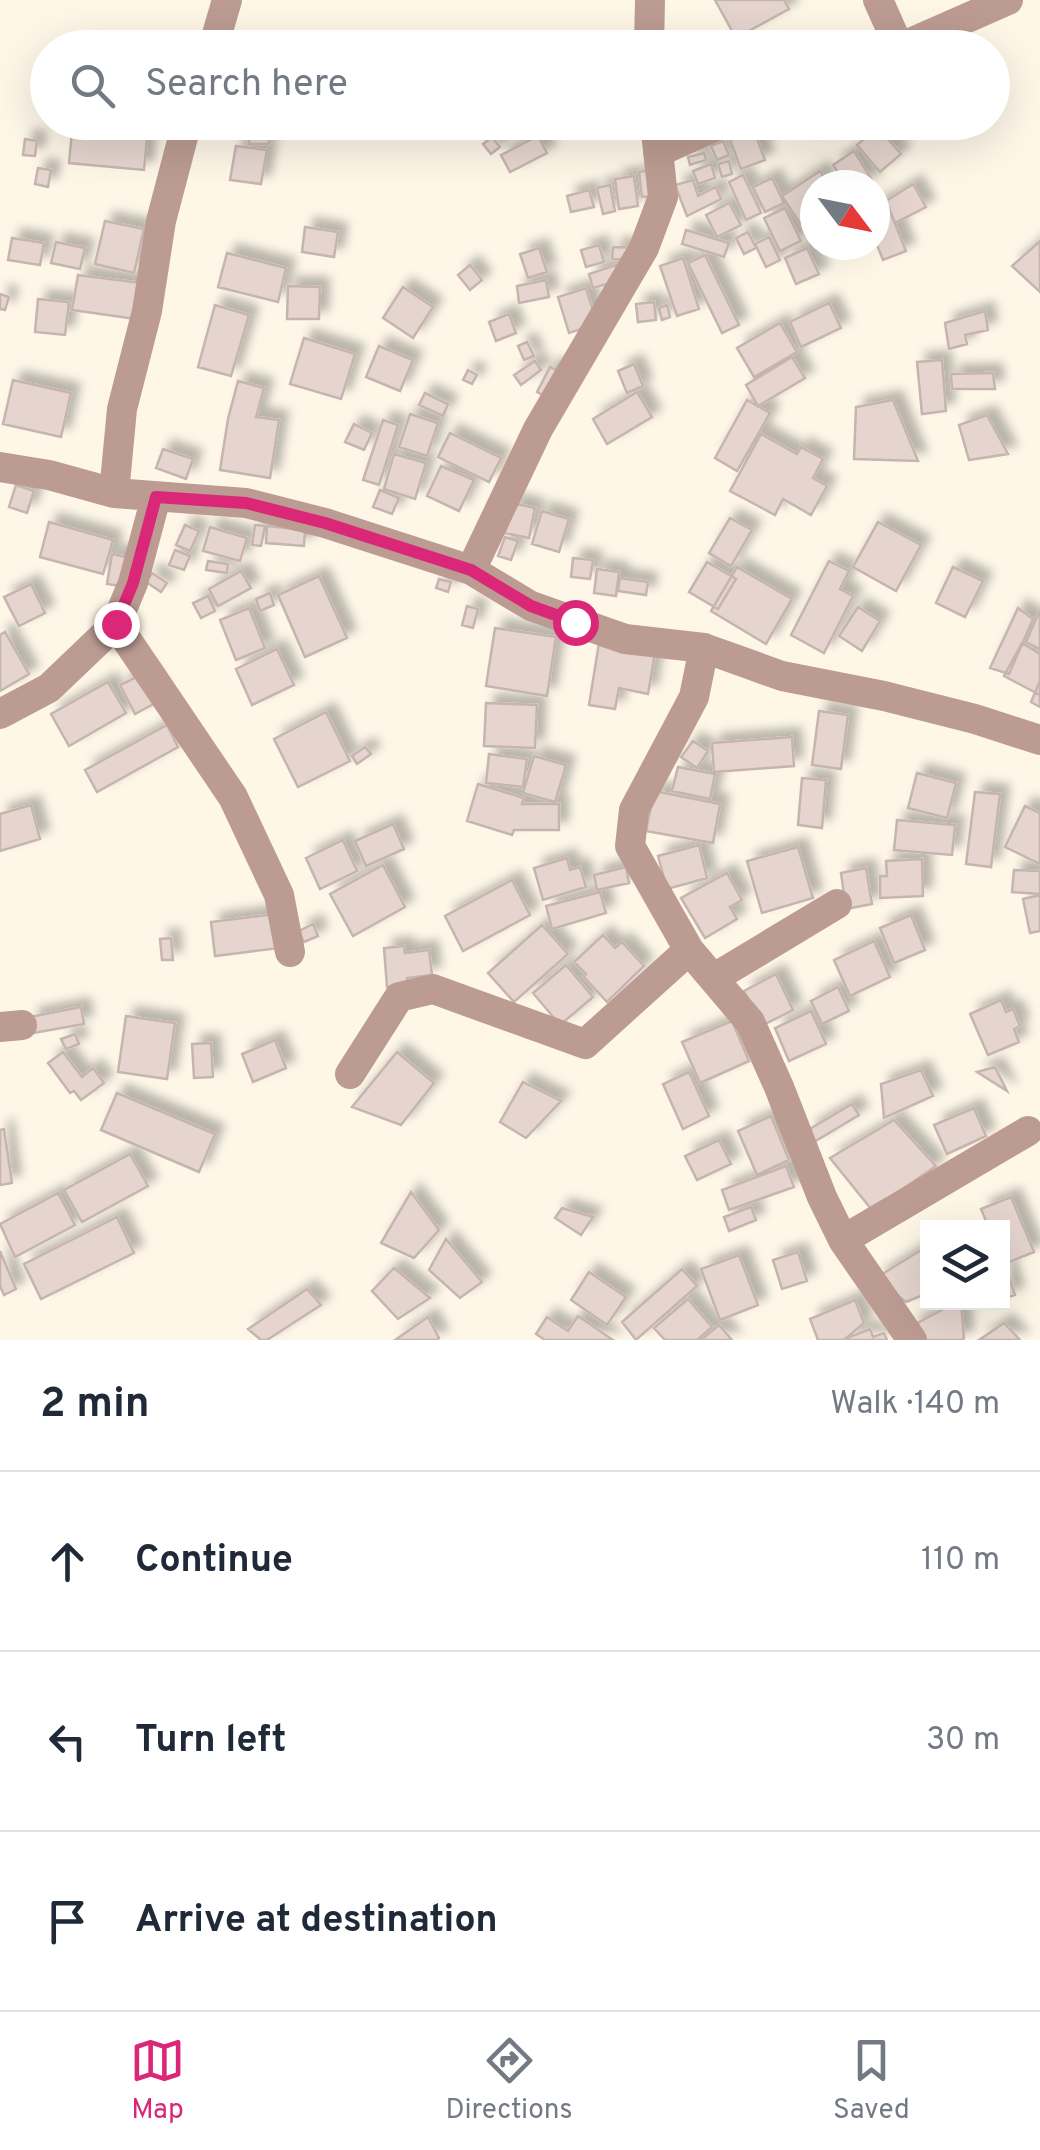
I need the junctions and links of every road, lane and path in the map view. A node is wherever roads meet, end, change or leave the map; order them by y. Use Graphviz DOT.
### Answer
graph roads {
  1 [pos="227,0"];
  2 [pos="650,0"];
  3 [pos="878,0"];
  4 [pos="1008,0"];
  5 [pos="219,30"];
  6 [pos="649,30"];
  7 [pos="891,30"];
  8 [pos="938,30"];
  9 [pos="182,140"];
  10 [pos="657,140"];
  11 [pos="0,467"];
  12 [pos="114,493"];
  13 [pos="156,497"];
  14 [pos="471,570"];
  15 [pos="116,624"];
  16 [pos="704,648"];
  17 [pos="0,714"];
  18 [pos="1040,740"];
  19 [pos="837,904"];
  20 [pos="690,950"];
  21 [pos="290,952"];
  22 [pos="714,978"];
  23 [pos="350,1074"];
  24 [pos="1028,1131"];
  25 [pos="843,1240"];
  26 [pos="912,1340"];
  1 -- 5 [label="street"];
  2 -- 6 [label="street"];
  3 -- 7 [label="street"];
  4 -- 8 [label="street"];
  9 -- 12 [label="street"];
  10 -- 14 [label="street"];
  11 -- 12 [label="street"];
  12 -- 13 [label="street"];
  13 -- 14 [label="street"];
  13 -- 15 [label="street"];
  14 -- 16 [label="street"];
  15 -- 17 [label="street"];
  15 -- 21 [label="street"];
  16 -- 18 [label="street"];
  16 -- 20 [label="street"];
  19 -- 22 [label="street"];
  20 -- 22 [label="street"];
  20 -- 23 [label="street"];
  22 -- 25 [label="street"];
  24 -- 25 [label="street"];
  25 -- 26 [label="street"];
}
